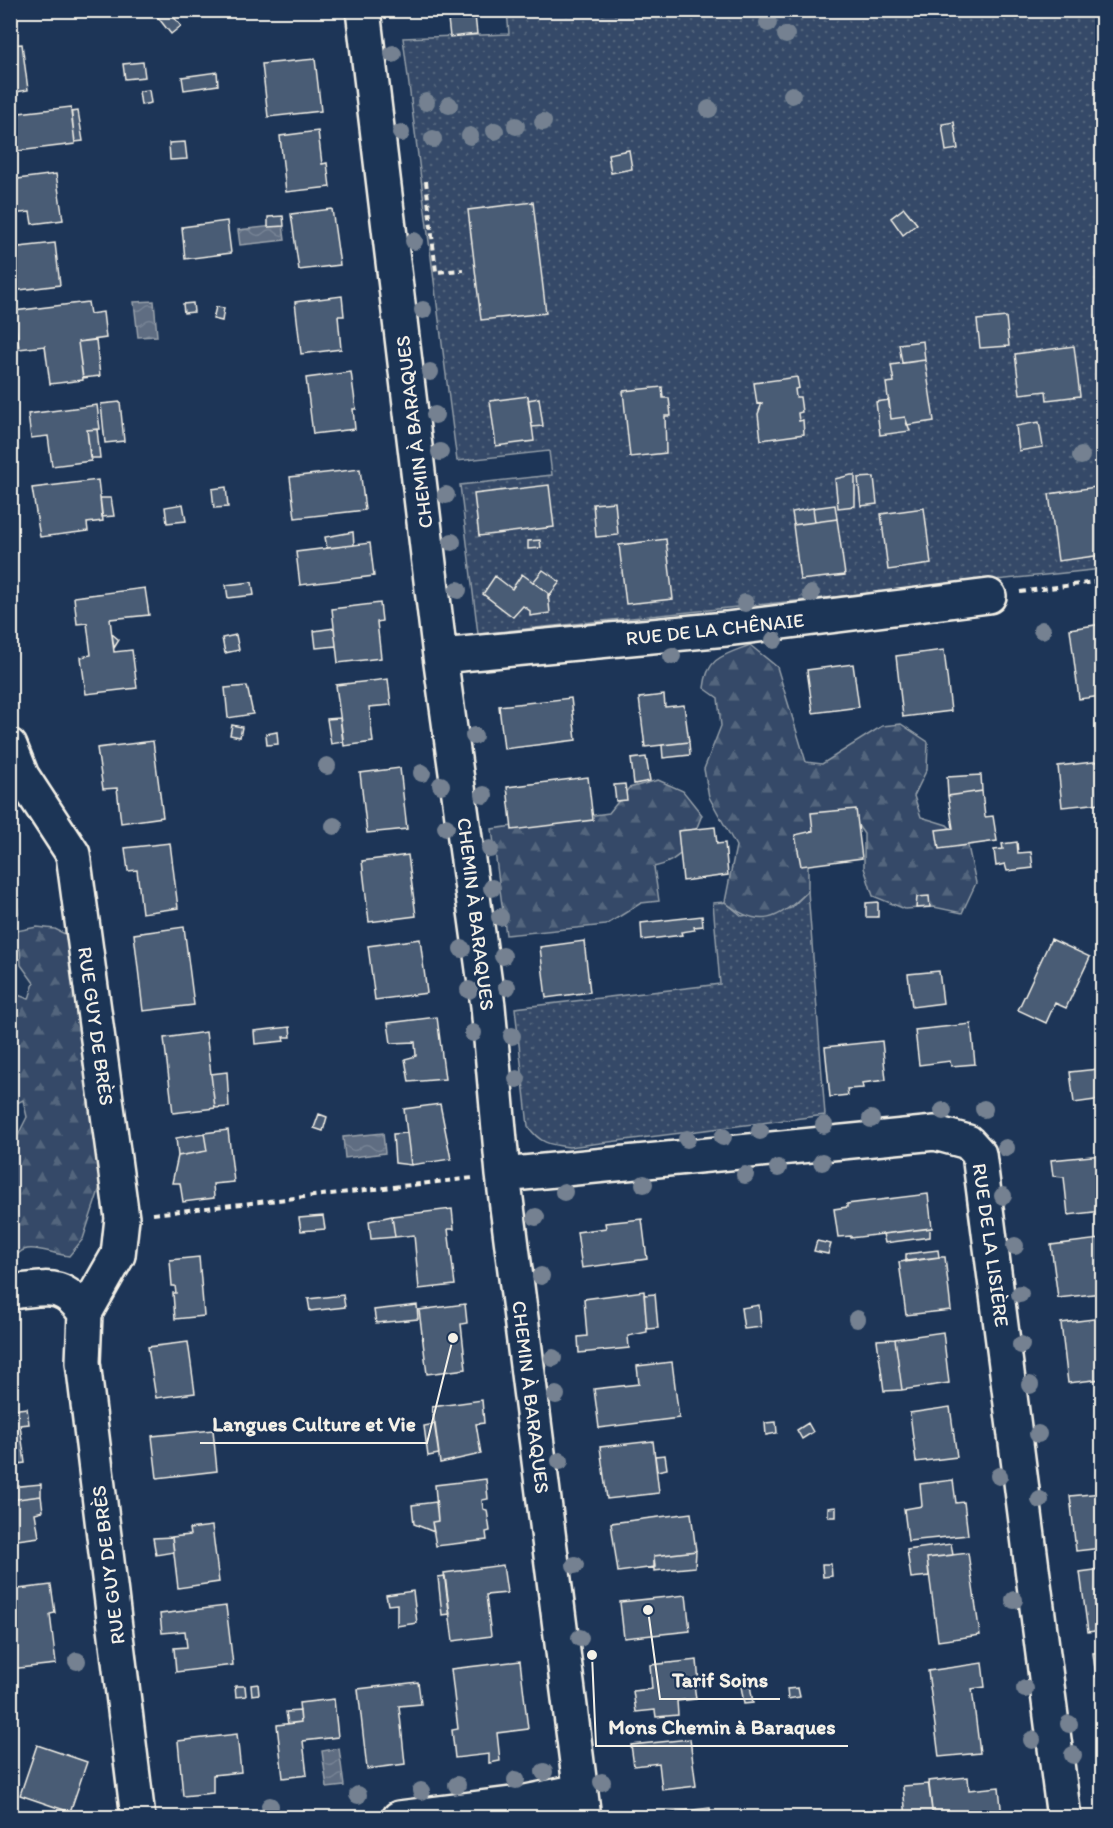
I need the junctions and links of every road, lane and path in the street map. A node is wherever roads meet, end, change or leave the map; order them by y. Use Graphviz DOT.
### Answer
graph roads {
  1 [pos="363,10"];
  2 [pos="426,181"];
  3 [pos="463,270"];
  4 [pos="1102,581"];
  5 [pos="989,596"];
  6 [pos="441,656"];
  7 [pos="10,746"];
  8 [pos="503,1175"];
  9 [pos="122,1218"];
  10 [pos="10,1292"];
  11 [pos="85,1313"];
  12 [pos="582,1804"];
  13 [pos="138,1818"];
  14 [pos="399,1818"];
  15 [pos="1064,1818"];
  1 -- 6 [label="street, CHEMIN À BARAQUES"];
  2 -- 3 [label="path"];
  4 -- 5 [label="path"];
  5 -- 6 [label="street, RUE DE LA CHÊNAIE"];
  6 -- 8 [label="street, CHEMIN À BARAQUES"];
  7 -- 9 [label="street, RUE GUY DE BRÈS"];
  8 -- 9 [label="path"];
  8 -- 12 [label="street, CHEMIN À BARAQUES"];
  8 -- 15 [label="street, RUE DE LA LISIÈRE"];
  9 -- 11 [label="street, RUE GUY DE BRÈS"];
  10 -- 11 [label="street"];
  11 -- 13 [label="street, RUE GUY DE BRÈS"];
  12 -- 14 [label="street"];
}
